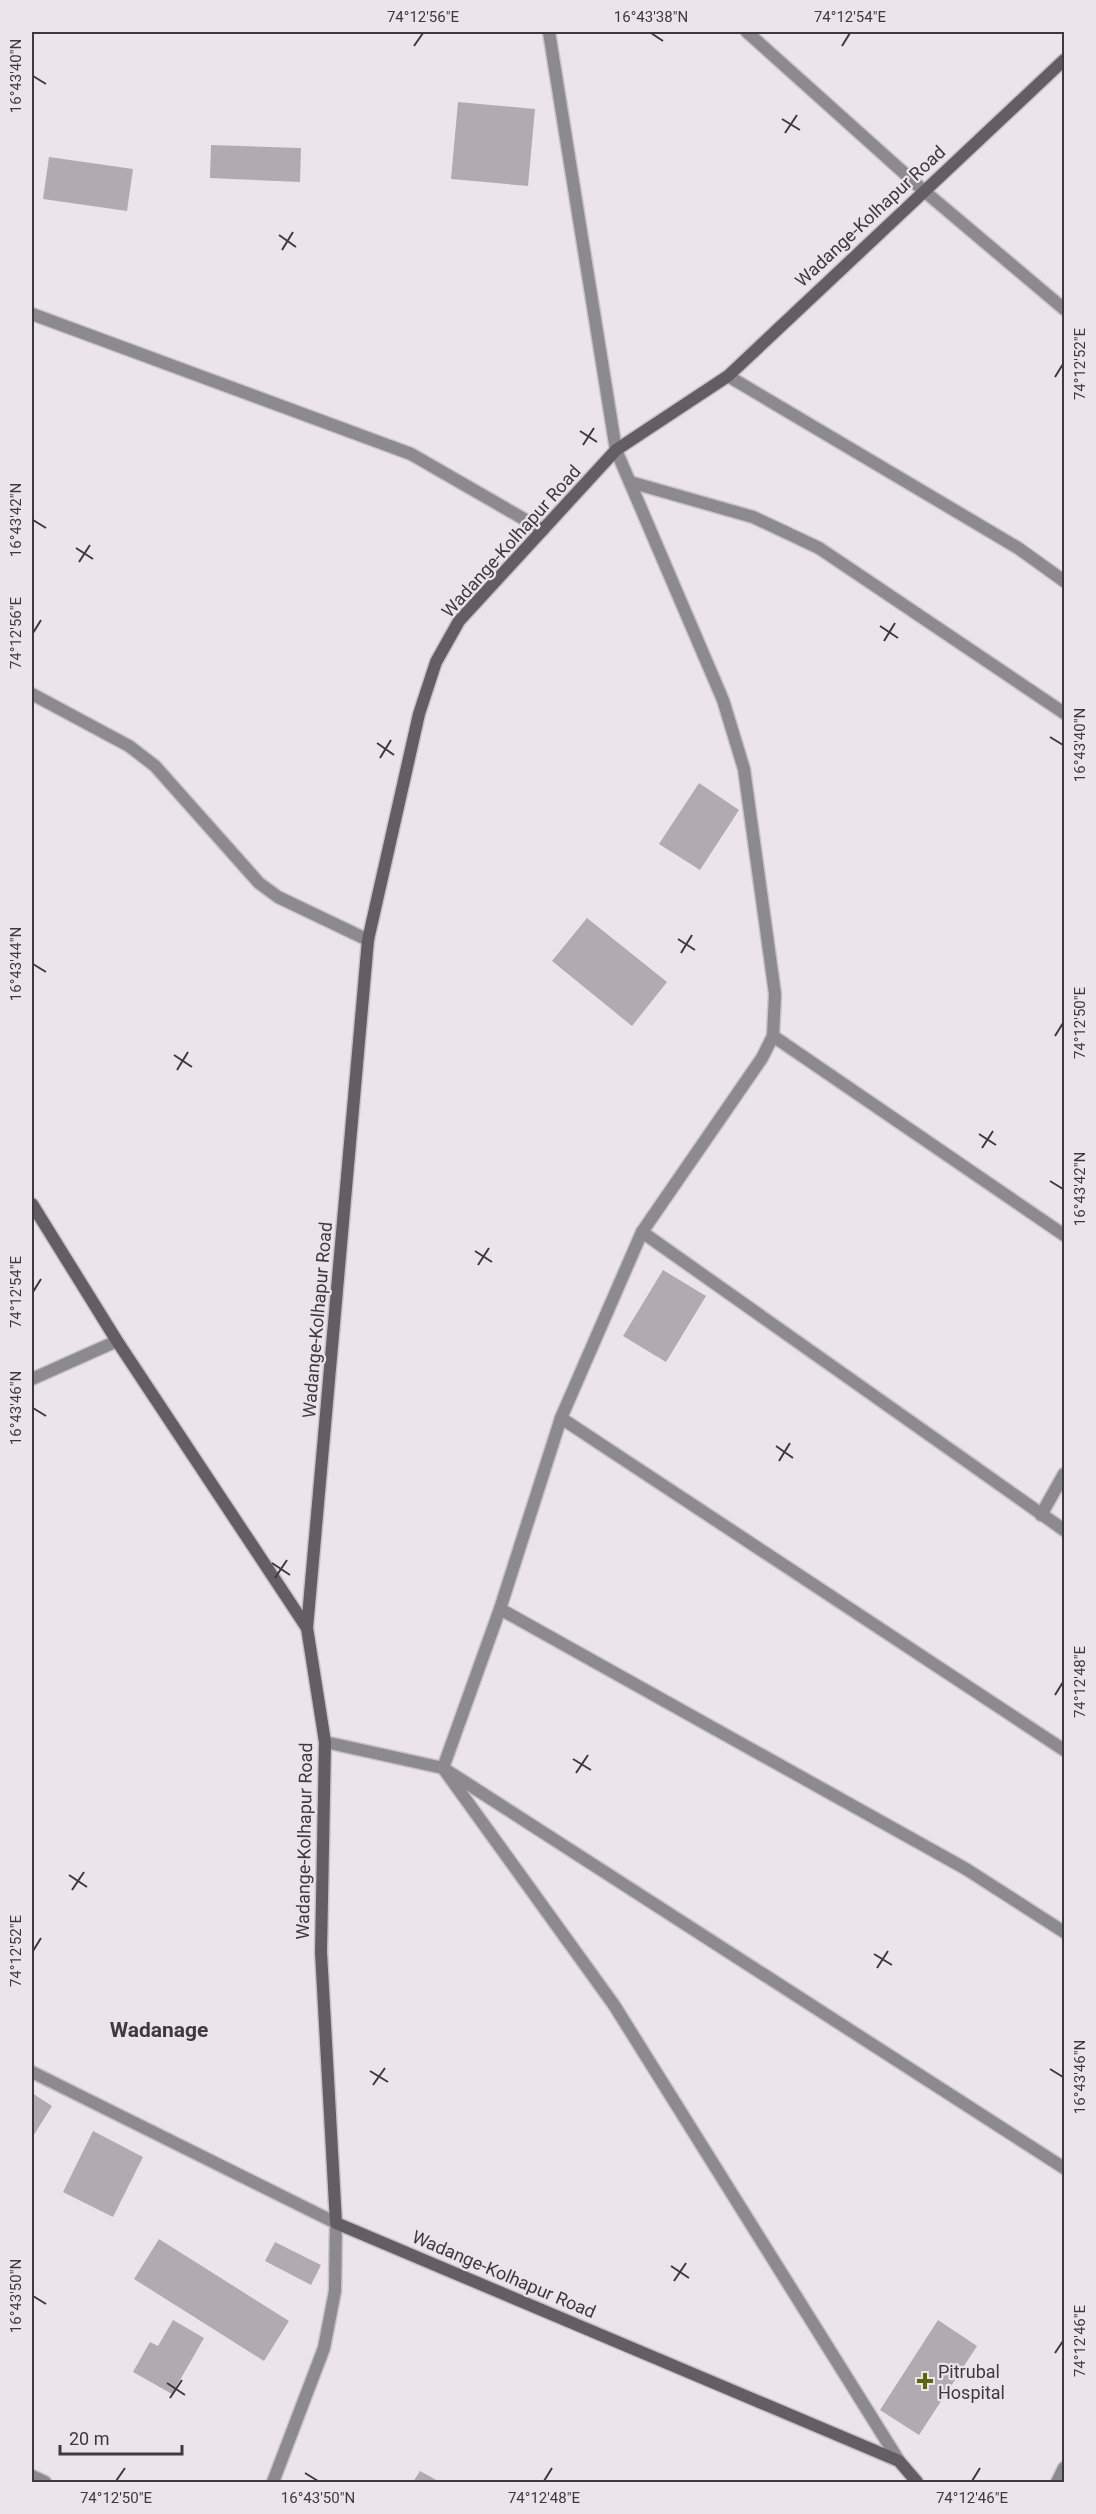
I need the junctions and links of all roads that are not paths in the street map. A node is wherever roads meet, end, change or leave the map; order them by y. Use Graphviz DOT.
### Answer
graph roads {
  1 [pos="549,32"];
  2 [pos="747,32"];
  3 [pos="1065,60"];
  4 [pos="923,190"];
  5 [pos="1065,309"];
  6 [pos="32,314"];
  7 [pos="728,376"];
  8 [pos="616,450"];
  9 [pos="630,482"];
  10 [pos="543,530"];
  11 [pos="1065,580"];
  12 [pos="32,694"];
  13 [pos="1065,713"];
  14 [pos="368,940"];
  15 [pos="773,1036"];
  16 [pos="32,1204"];
  17 [pos="642,1232"];
  18 [pos="1065,1235"];
  19 [pos="117,1341"];
  20 [pos="32,1379"];
  21 [pos="561,1418"];
  22 [pos="1065,1474"];
  23 [pos="1041,1515"];
  24 [pos="1065,1530"];
  25 [pos="500,1609"];
  26 [pos="307,1628"];
  27 [pos="325,1742"];
  28 [pos="1065,1750"];
  29 [pos="444,1768"];
  30 [pos="1065,1932"];
  31 [pos="32,2072"];
  32 [pos="1065,2168"];
  33 [pos="336,2223"];
  34 [pos="899,2461"];
  35 [pos="1065,2468"];
  36 [pos="32,2476"];
  37 [pos="45,2482"];
  38 [pos="273,2482"];
  39 [pos="917,2482"];
  40 [pos="1057,2482"];
  1 -- 8 [label="street"];
  2 -- 4 [label="street"];
  3 -- 4 [label="main road, Wadange-Kolhapur Road"];
  4 -- 5 [label="street"];
  4 -- 7 [label="main road, Wadange-Kolhapur Road"];
  6 -- 10 [label="street"];
  7 -- 8 [label="main road, Wadange-Kolhapur Road"];
  7 -- 11 [label="street"];
  8 -- 9 [label="street"];
  8 -- 10 [label="main road, Wadange-Kolhapur Road"];
  9 -- 13 [label="street"];
  9 -- 15 [label="street"];
  10 -- 14 [label="main road, Wadange-Kolhapur Road"];
  12 -- 14 [label="street"];
  14 -- 26 [label="main road, Wadange-Kolhapur Road"];
  15 -- 17 [label="street"];
  15 -- 18 [label="street"];
  16 -- 19 [label="main road"];
  17 -- 21 [label="street"];
  17 -- 23 [label="street"];
  19 -- 20 [label="street"];
  19 -- 26 [label="main road"];
  21 -- 25 [label="street"];
  21 -- 28 [label="street"];
  22 -- 23 [label="street"];
  23 -- 24 [label="street"];
  25 -- 29 [label="street"];
  25 -- 30 [label="street"];
  26 -- 27 [label="main road, Wadange-Kolhapur Road"];
  27 -- 29 [label="street"];
  27 -- 33 [label="main road, Wadange-Kolhapur Road"];
  29 -- 32 [label="street"];
  29 -- 34 [label="street"];
  31 -- 33 [label="street"];
  33 -- 34 [label="main road, Wadange-Kolhapur Road"];
  33 -- 38 [label="street"];
  34 -- 39 [label="main road, Wadange-Kolhapur Road"];
  35 -- 40 [label="street"];
  36 -- 37 [label="street"];
}
